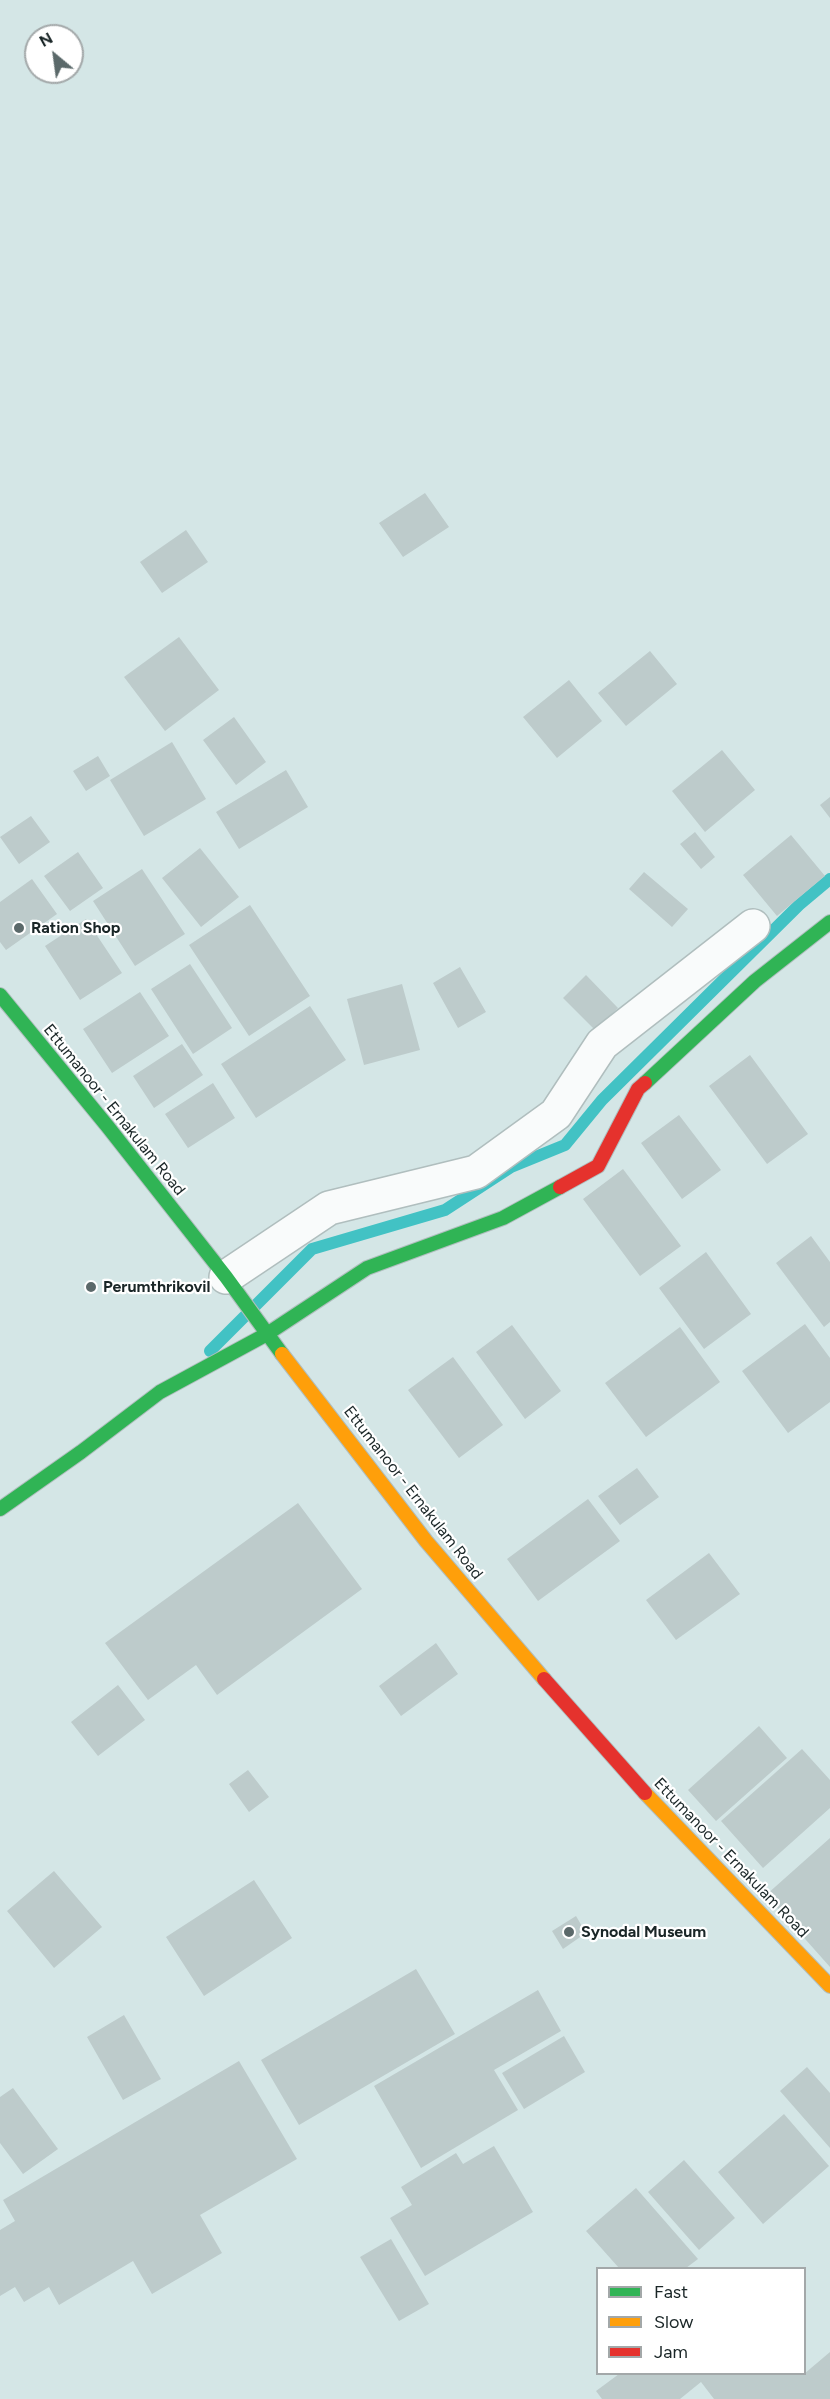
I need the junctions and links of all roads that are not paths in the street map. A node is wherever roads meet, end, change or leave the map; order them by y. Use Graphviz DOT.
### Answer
graph roads {
  1 [pos="830,922"];
  2 [pos="753,926"];
  3 [pos="0,995"];
  4 [pos="226,1277"];
  5 [pos="267,1334"];
  6 [pos="0,1509"];
  7 [pos="830,1986"];
  1 -- 5 [label="main road"];
  2 -- 4 [label="street"];
  3 -- 4 [label="main road, Ettumanoor - Ernakulam Road"];
  4 -- 5 [label="main road, Ettumanoor - Ernakulam Road"];
  5 -- 6 [label="main road"];
  5 -- 7 [label="main road, Ettumanoor - Ernakulam Road"];
}
